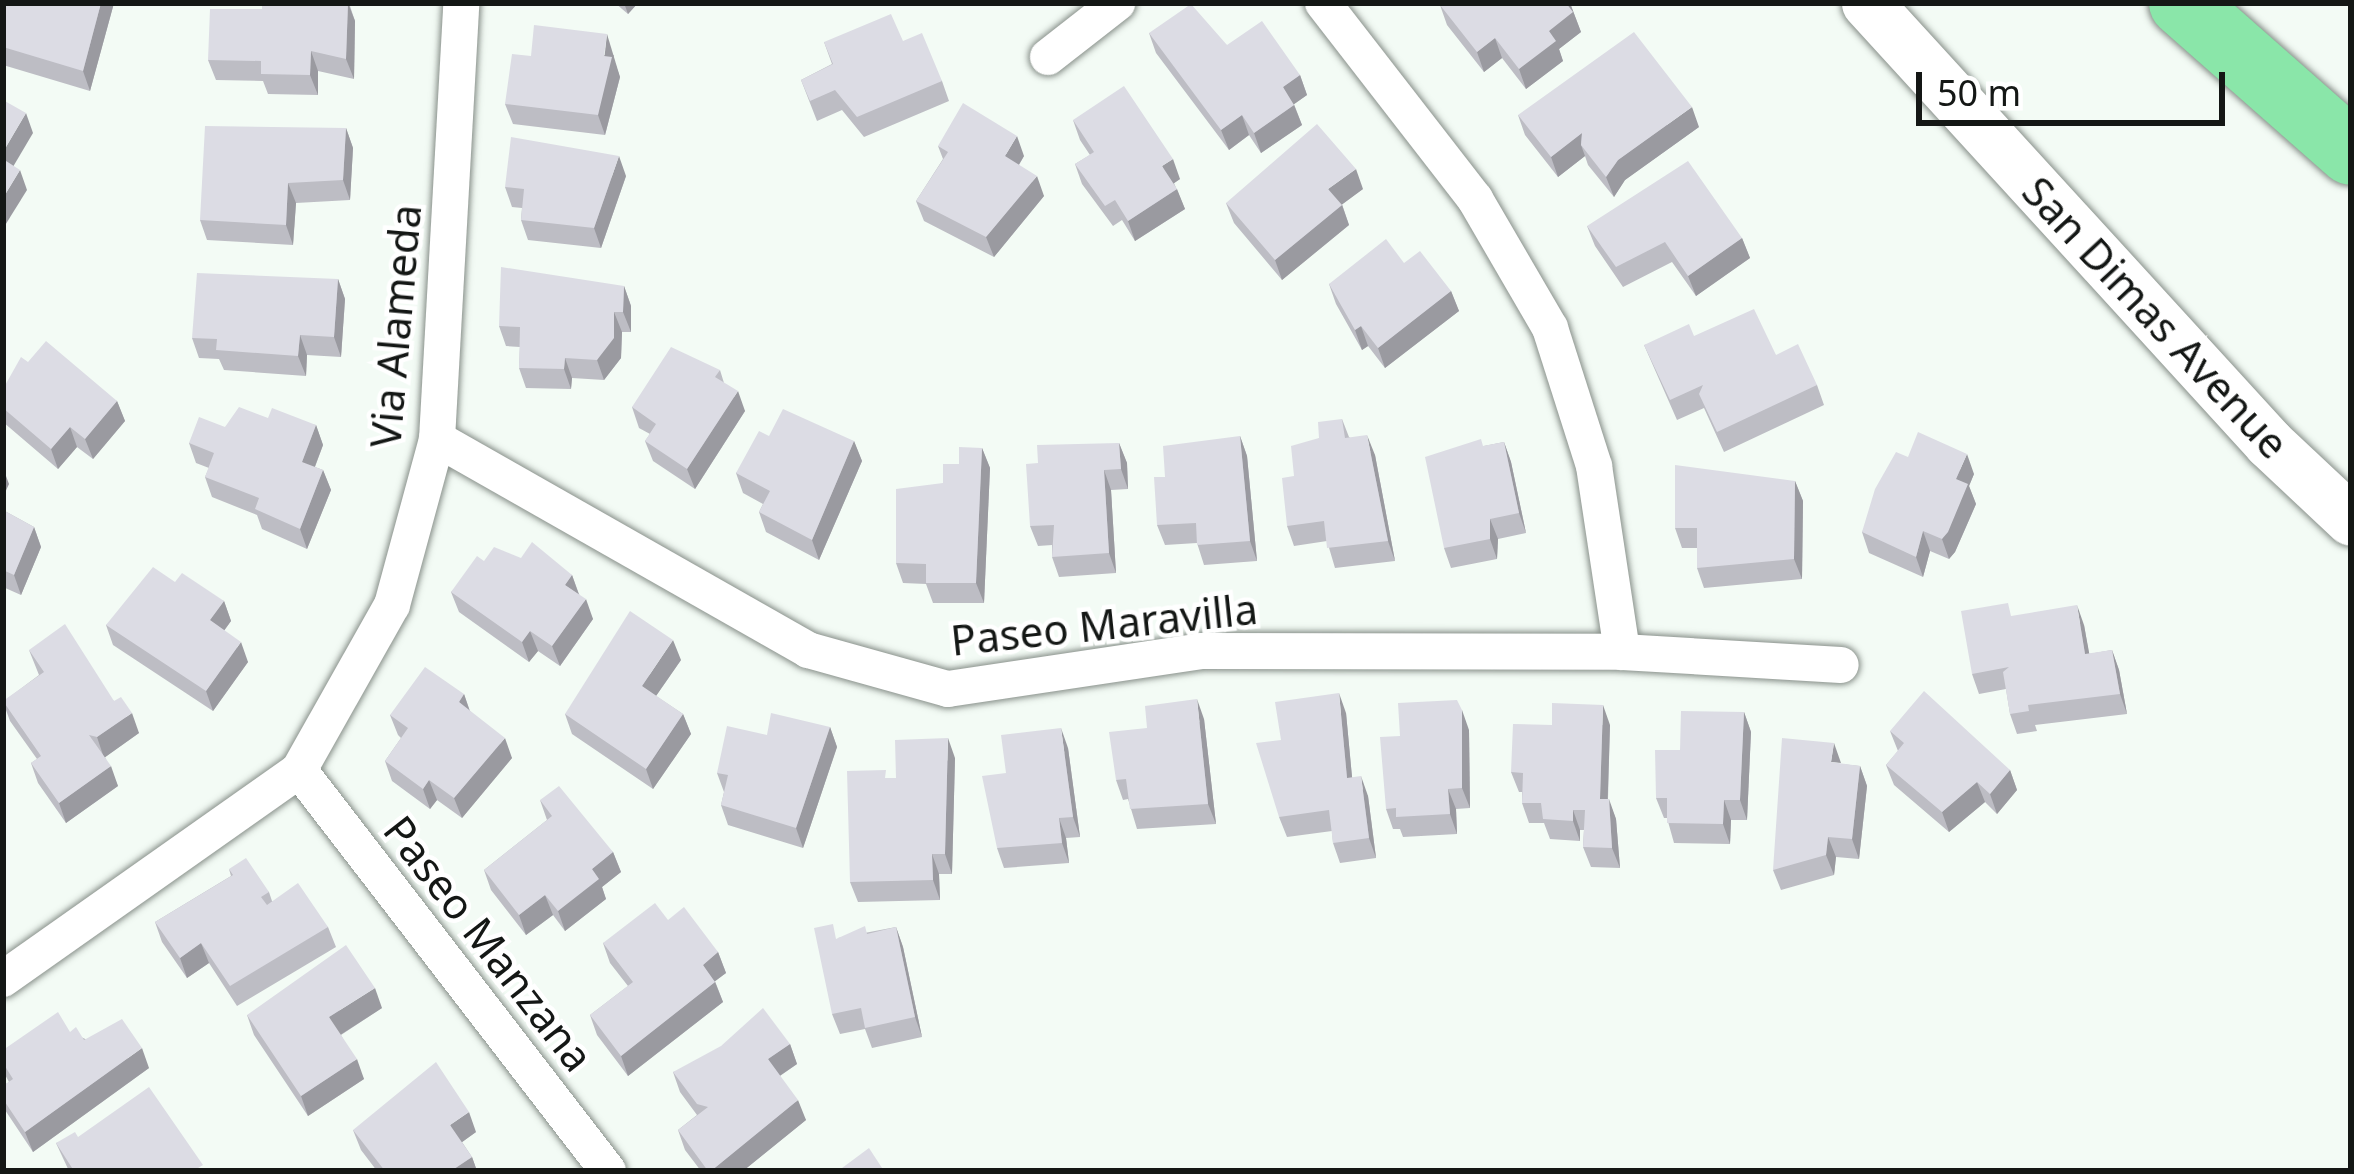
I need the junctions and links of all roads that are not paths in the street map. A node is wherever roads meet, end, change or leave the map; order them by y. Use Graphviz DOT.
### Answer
graph roads {
  1 [pos="461,3"];
  2 [pos="1117,3"];
  3 [pos="1323,3"];
  4 [pos="1868,3"];
  5 [pos="2182,3"];
  6 [pos="1048,57"];
  7 [pos="2351,152"];
  8 [pos="437,439"];
  9 [pos="2351,520"];
  10 [pos="1622,652"];
  11 [pos="1841,665"];
  12 [pos="299,770"];
  13 [pos="3,979"];
  14 [pos="608,1171"];
  1 -- 8 [label="street, Via Alameda"];
  2 -- 6 [label="street"];
  3 -- 10 [label="street"];
  4 -- 9 [label="street, San Dimas Avenue"];
  5 -- 7 [label="highway"];
  8 -- 10 [label="street, Paseo Maravilla"];
  8 -- 12 [label="street, Via Alameda"];
  10 -- 11 [label="street, Paseo Maravilla"];
  12 -- 13 [label="street, Via Alameda"];
  12 -- 14 [label="street, Paseo Manzana"];
}
